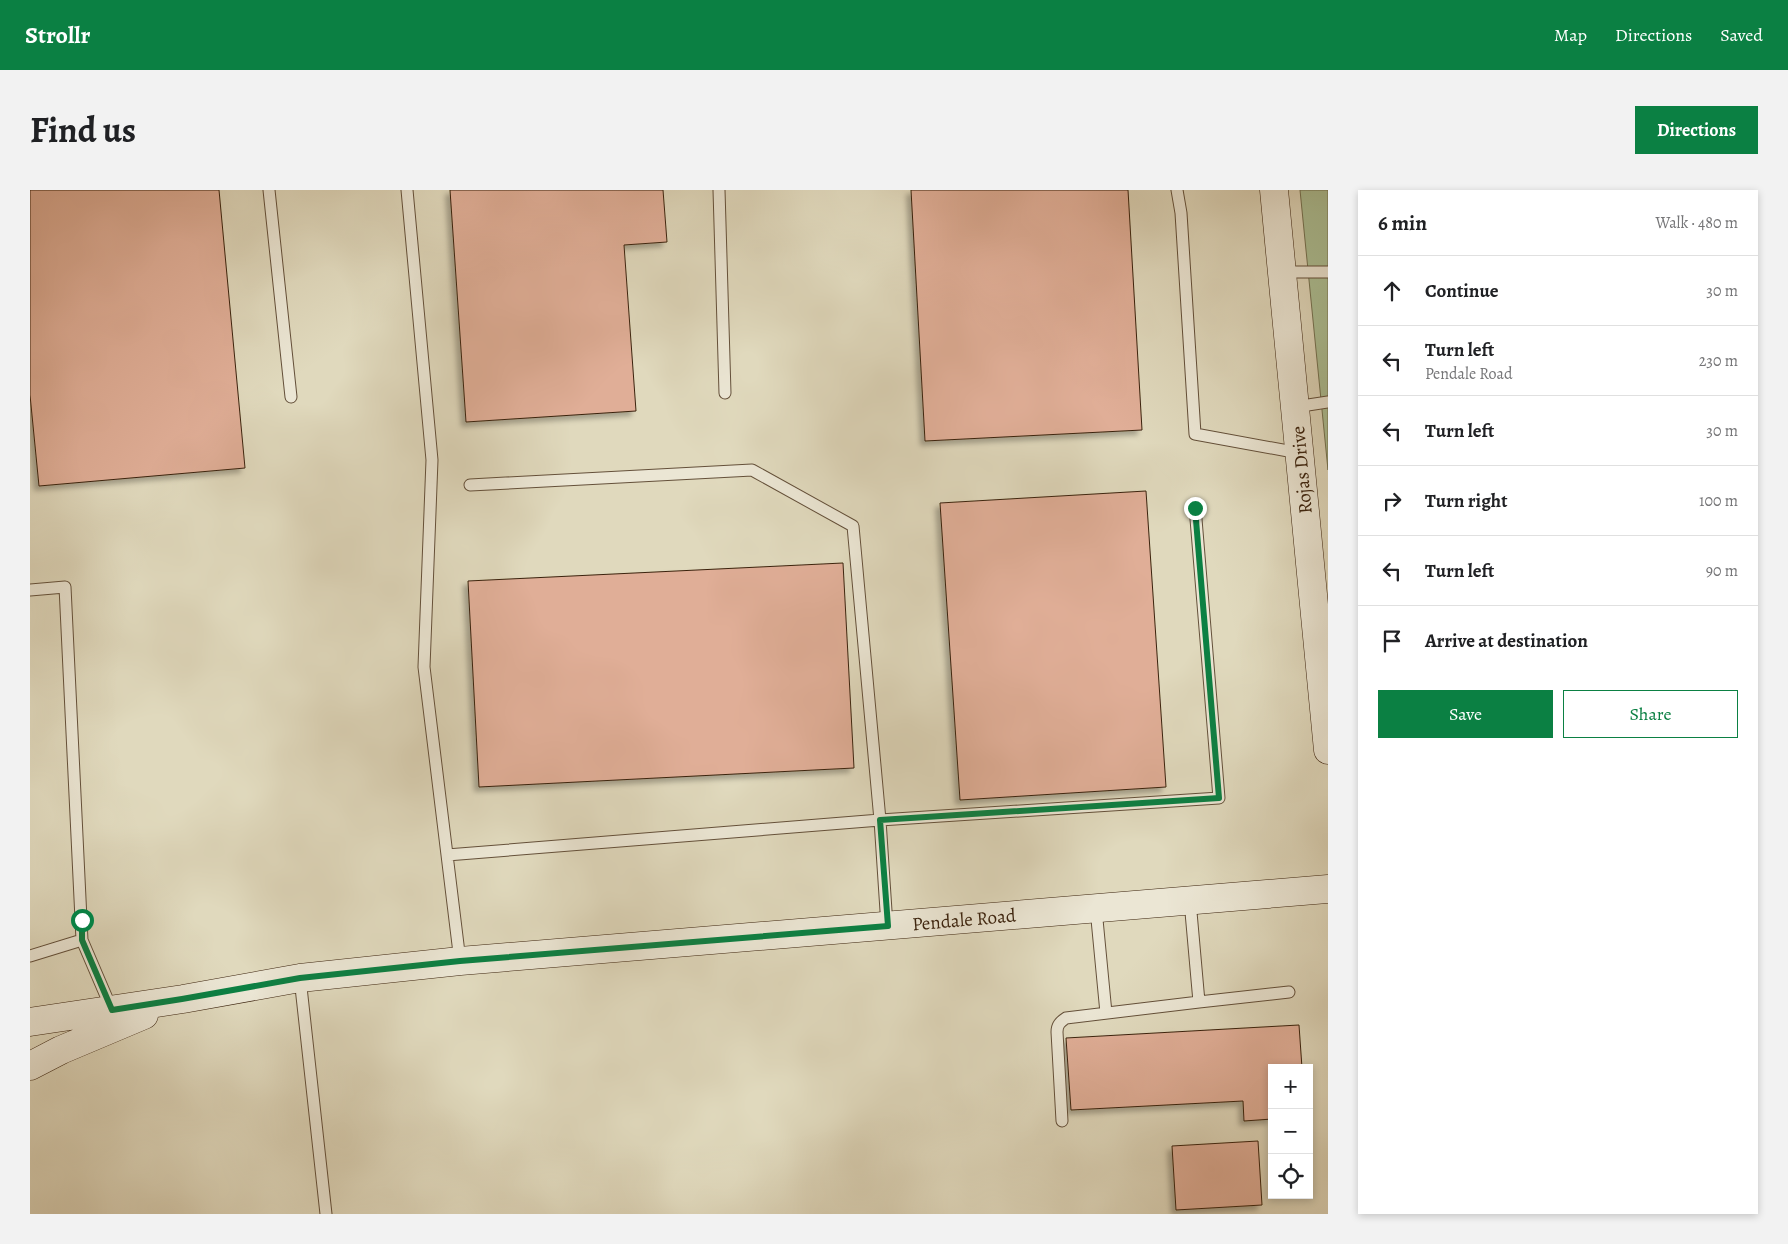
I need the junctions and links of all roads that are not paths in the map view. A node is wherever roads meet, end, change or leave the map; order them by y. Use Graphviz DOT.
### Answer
graph roads {
  1 [pos="269,190"];
  2 [pos="407,190"];
  3 [pos="719,190"];
  4 [pos="1177,190"];
  5 [pos="1274,190"];
  6 [pos="1282,272"];
  7 [pos="1328,272"];
  8 [pos="725,393"];
  9 [pos="292,397"];
  10 [pos="1328,402"];
  11 [pos="1295,407"];
  12 [pos="1299,453"];
  13 [pos="470,485"];
  14 [pos="1195,508"];
  15 [pos="30,590"];
  16 [pos="1328,750"];
  17 [pos="880,820"];
  18 [pos="447,855"];
  19 [pos="1328,889"];
  20 [pos="1190,901"];
  21 [pos="1096,909"];
  22 [pos="888,926"];
  23 [pos="82,940"];
  24 [pos="30,956"];
  25 [pos="460,961"];
  26 [pos="300,978"];
  27 [pos="1289,992"];
  28 [pos="182,999"];
  29 [pos="1199,1002"];
  30 [pos="112,1010"];
  31 [pos="1106,1013"];
  32 [pos="30,1022"];
  33 [pos="30,1066"];
  34 [pos="1062,1121"];
  35 [pos="326,1214"];
  1 -- 9 [label="lane"];
  2 -- 18 [label="lane"];
  3 -- 8 [label="lane"];
  4 -- 12 [label="lane"];
  5 -- 6 [label="street, Rojas Drive"];
  6 -- 7 [label="lane"];
  6 -- 11 [label="street, Rojas Drive"];
  10 -- 11 [label="lane"];
  11 -- 12 [label="street, Rojas Drive"];
  12 -- 16 [label="street, Rojas Drive"];
  13 -- 17 [label="lane"];
  14 -- 17 [label="lane"];
  15 -- 23 [label="lane"];
  17 -- 18 [label="lane"];
  17 -- 22 [label="lane"];
  18 -- 25 [label="lane"];
  19 -- 20 [label="street, Pendale Road"];
  20 -- 21 [label="street, Pendale Road"];
  20 -- 29 [label="lane"];
  21 -- 22 [label="street, Pendale Road"];
  21 -- 31 [label="lane"];
  22 -- 25 [label="street, Pendale Road"];
  23 -- 24 [label="lane"];
  23 -- 30 [label="lane"];
  25 -- 26 [label="street, Pendale Road"];
  26 -- 28 [label="street, Pendale Road"];
  26 -- 35 [label="lane"];
  27 -- 29 [label="lane"];
  28 -- 30 [label="street, Pendale Road"];
  28 -- 33 [label="street, Pendale Road"];
  29 -- 31 [label="lane"];
  30 -- 32 [label="street, Pendale Road"];
  31 -- 34 [label="lane"];
}
